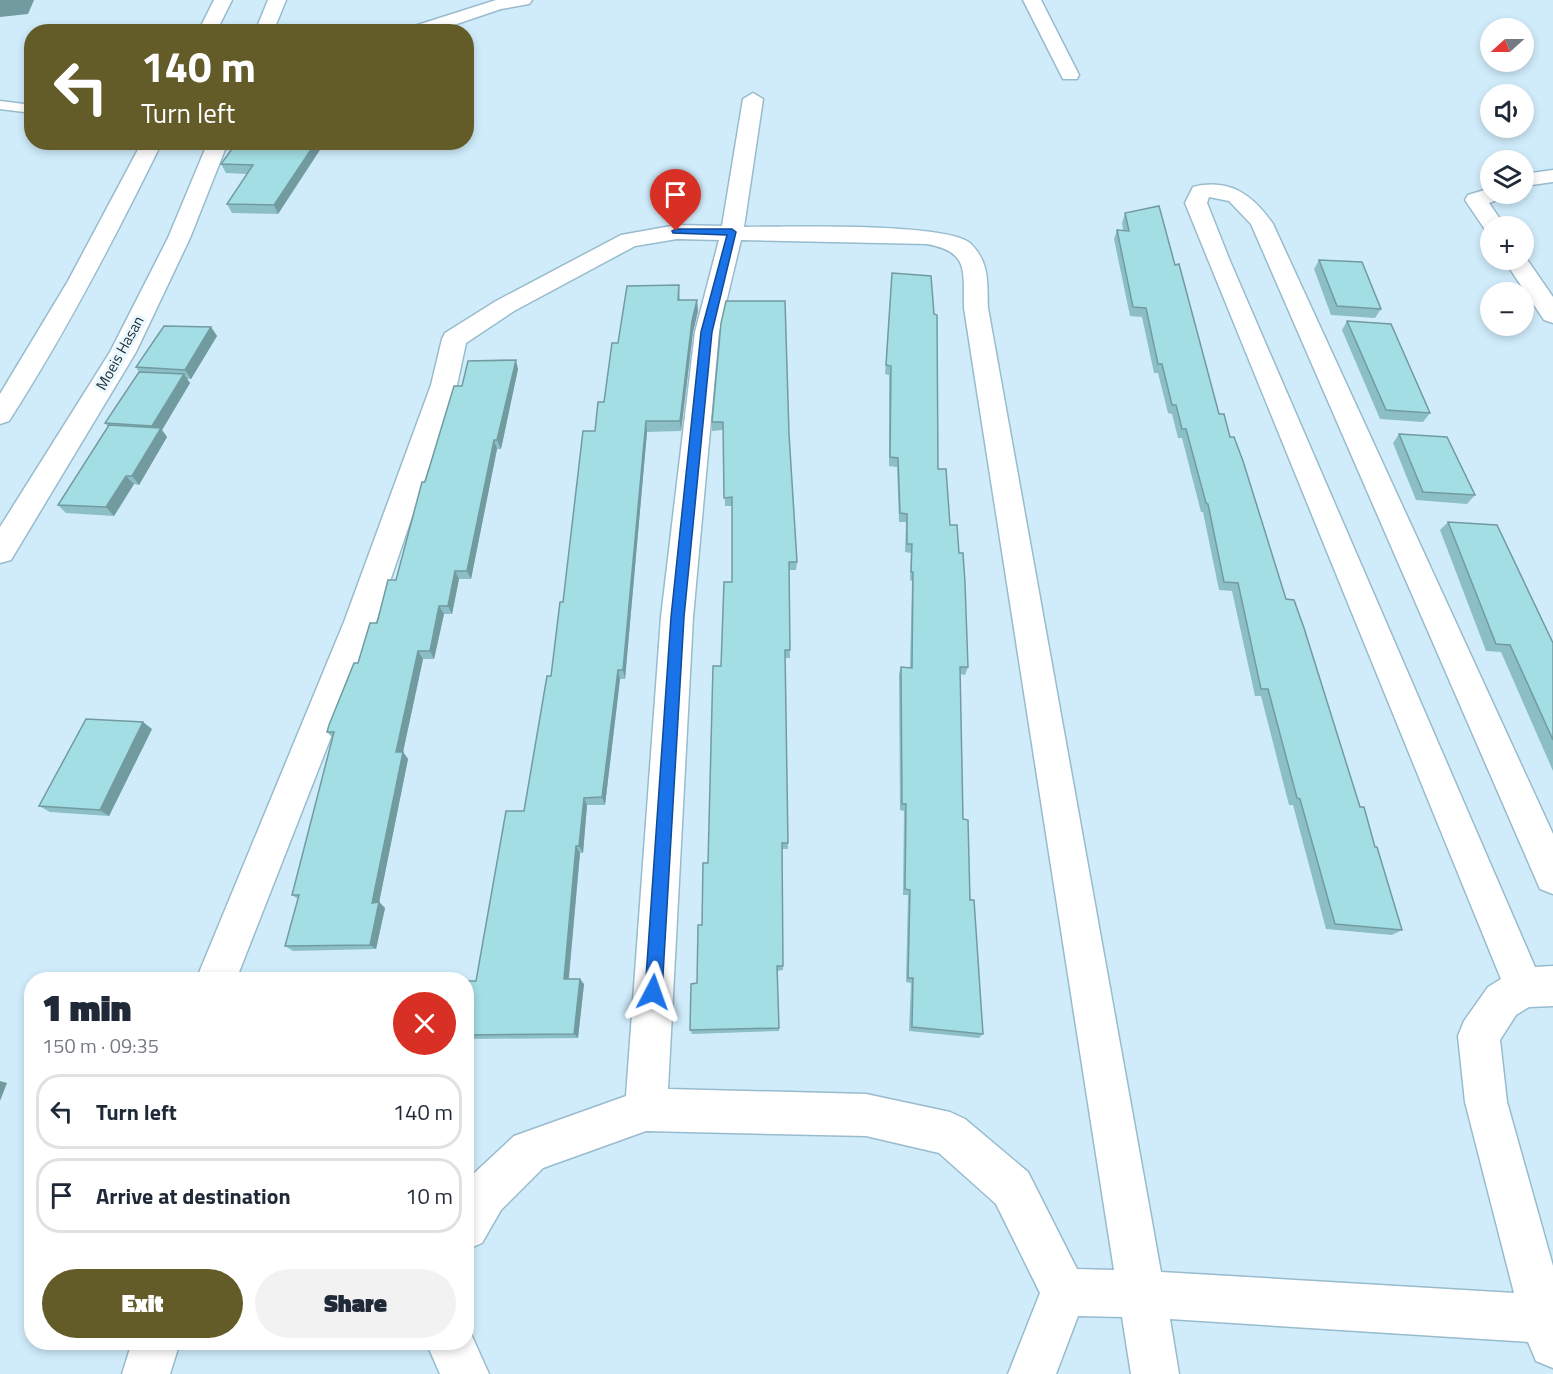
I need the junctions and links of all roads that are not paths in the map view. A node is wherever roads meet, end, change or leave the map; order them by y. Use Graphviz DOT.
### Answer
graph roads {
  1 [pos="223,0"];
  2 [pos="277,0"];
  3 [pos="524,0"];
  4 [pos="1032,0"];
  5 [pos="211,24"];
  6 [pos="267,24"];
  7 [pos="439,24"];
  8 [pos="1070,75"];
  9 [pos="753,99"];
  10 [pos="0,105"];
  11 [pos="24,108"];
  12 [pos="148,150"];
  13 [pos="215,150"];
  14 [pos="1553,176"];
  15 [pos="1534,179"];
  16 [pos="1480,198"];
  17 [pos="1487,216"];
  18 [pos="732,232"];
  19 [pos="1523,270"];
  20 [pos="1553,315"];
  21 [pos="0,415"];
  22 [pos="0,552"];
  23 [pos="1553,876"];
  24 [pos="219,972"];
  25 [pos="1539,987"];
  26 [pos="646,1110"];
  27 [pos="474,1213"];
  28 [pos="1064,1292"];
  29 [pos="1142,1294"];
  30 [pos="1548,1331"];
  31 [pos="154,1350"];
  32 [pos="454,1350"];
  33 [pos="146,1374"];
  34 [pos="465,1374"];
  35 [pos="1032,1374"];
  36 [pos="1155,1374"];
  1 -- 5 [label="street"];
  2 -- 6 [label="street"];
  3 -- 7 [label="street"];
  4 -- 8 [label="street"];
  9 -- 18 [label="street"];
  10 -- 11 [label="lane"];
  12 -- 21 [label="street"];
  13 -- 22 [label="street, Moeis Hasan"];
  14 -- 15 [label="street"];
  16 -- 17 [label="street"];
  18 -- 24 [label="street"];
  18 -- 26 [label="street"];
  18 -- 29 [label="street"];
  19 -- 20 [label="street"];
  23 -- 25 [label="street"];
  25 -- 30 [label="street"];
  26 -- 27 [label="street"];
  26 -- 28 [label="street"];
  28 -- 29 [label="street"];
  28 -- 35 [label="street"];
  29 -- 30 [label="street"];
  29 -- 36 [label="street"];
  31 -- 33 [label="street"];
  32 -- 34 [label="street"];
}
